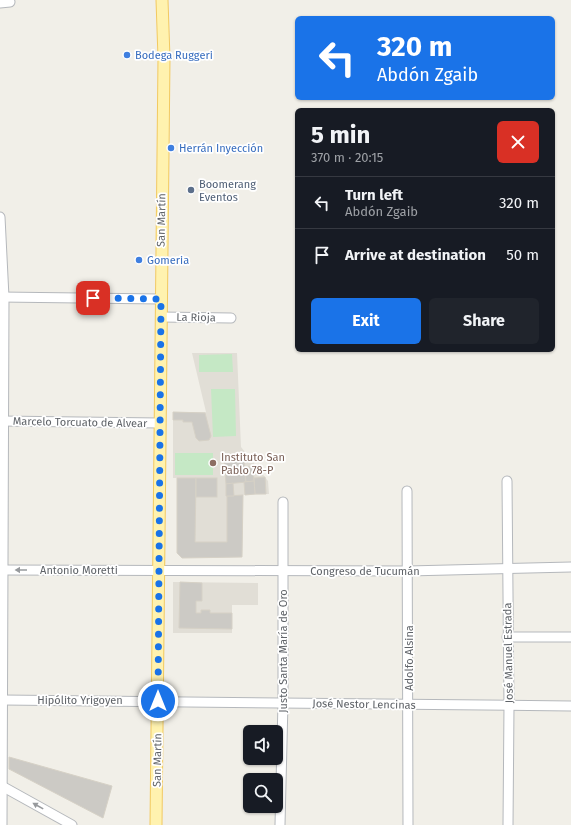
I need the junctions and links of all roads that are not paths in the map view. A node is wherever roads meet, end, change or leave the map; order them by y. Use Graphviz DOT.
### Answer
graph roads {
  1 [pos="162,0"];
  2 [pos="10,2"];
  3 [pos="0,3"];
  4 [pos="0,217"];
  5 [pos="2,297"];
  6 [pos="161,299"];
  7 [pos="161,317"];
  8 [pos="231,318"];
  9 [pos="2,422"];
  10 [pos="159,423"];
  11 [pos="507,481"];
  12 [pos="407,491"];
  13 [pos="284,502"];
  14 [pos="571,567"];
  15 [pos="507,568"];
  16 [pos="2,570"];
  17 [pos="158,571"];
  18 [pos="283,571"];
  19 [pos="408,571"];
  20 [pos="507,637"];
  21 [pos="571,637"];
  22 [pos="3,700"];
  23 [pos="158,701"];
  24 [pos="283,702"];
  25 [pos="409,705"];
  26 [pos="509,706"];
  27 [pos="571,706"];
  28 [pos="1,752"];
  29 [pos="1,785"];
  30 [pos="2,825"];
  31 [pos="72,825"];
  32 [pos="156,825"];
  33 [pos="280,825"];
  34 [pos="408,825"];
  35 [pos="508,825"];
  1 -- 6 [label="main road, San Martín"];
  2 -- 3 [label="street"];
  4 -- 5 [label="street"];
  5 -- 6 [label="street"];
  5 -- 9 [label="street"];
  6 -- 7 [label="main road, San Martín"];
  7 -- 8 [label="street, La Rioja"];
  7 -- 10 [label="main road, San Martín"];
  9 -- 10 [label="street, Marcelo Torcuato de Alvear"];
  9 -- 16 [label="street"];
  10 -- 17 [label="main road, San Martín"];
  11 -- 15 [label="street, José Manuel Estrada"];
  12 -- 19 [label="street, Adolfo Alsina"];
  13 -- 18 [label="street, Justo Santa María de Oro"];
  14 -- 15 [label="street, Congreso de Tucumán"];
  15 -- 19 [label="street, Congreso de Tucumán"];
  15 -- 20 [label="street, José Manuel Estrada"];
  17 -- 16 [label="street, Antonio Moretti, one-way"];
  16 -- 22 [label="street"];
  17 -- 18 [label="street, Congreso de Tucumán"];
  17 -- 23 [label="main road, San Martín"];
  18 -- 19 [label="street, Congreso de Tucumán"];
  18 -- 24 [label="street, Justo Santa María de Oro"];
  19 -- 25 [label="street, Adolfo Alsina"];
  20 -- 21 [label="street"];
  20 -- 26 [label="street, José Manuel Estrada"];
  22 -- 23 [label="street, Hipólito Yrigoyen"];
  22 -- 28 [label="street"];
  23 -- 24 [label="street, José Nestor Lencinas"];
  23 -- 32 [label="main road, San Martín"];
  24 -- 25 [label="street, José Nestor Lencinas"];
  24 -- 33 [label="street, Justo Santa María de Oro"];
  25 -- 26 [label="street, José Nestor Lencinas"];
  25 -- 34 [label="street, Adolfo Alsina"];
  26 -- 27 [label="street, José Nestor Lencinas"];
  26 -- 35 [label="street, José Manuel Estrada"];
  28 -- 29 [label="street"];
  29 -- 30 [label="street"];
  31 -- 29 [label="street, one-way"];
}
